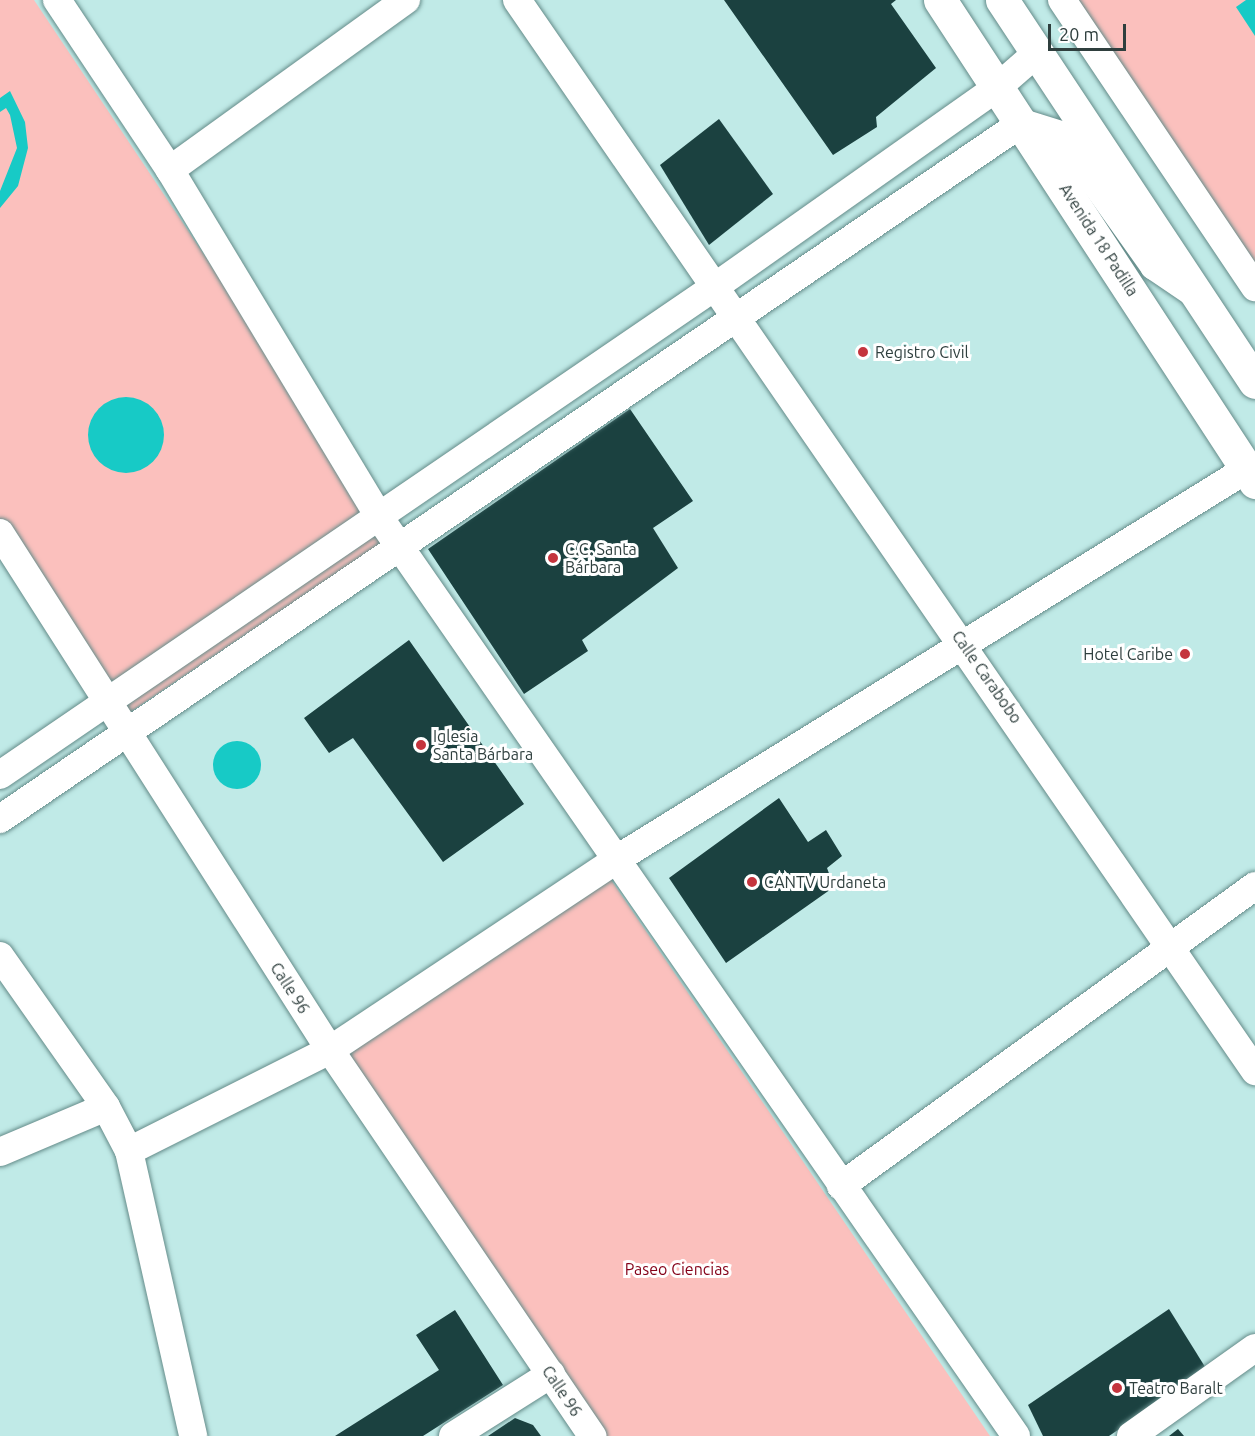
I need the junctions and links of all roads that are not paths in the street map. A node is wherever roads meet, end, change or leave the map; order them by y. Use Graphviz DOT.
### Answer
graph roads {
  1 [pos="57,0"];
  2 [pos="406,0"];
  3 [pos="517,0"];
  4 [pos="940,0"];
  5 [pos="1002,0"];
  6 [pos="1062,0"];
  7 [pos="1038,52"];
  8 [pos="999,86"];
  9 [pos="1022,123"];
  10 [pos="170,170"];
  11 [pos="1255,287"];
  12 [pos="713,288"];
  13 [pos="1203,299"];
  14 [pos="739,320"];
  15 [pos="1255,382"];
  16 [pos="1251,475"];
  17 [pos="379,518"];
  18 [pos="0,533"];
  19 [pos="400,546"];
  20 [pos="963,641"];
  21 [pos="110,698"];
  22 [pos="127,736"];
  23 [pos="0,775"];
  24 [pos="0,819"];
  25 [pos="617,859"];
  26 [pos="1255,886"];
  27 [pos="1172,944"];
  28 [pos="0,956"];
  29 [pos="330,1050"];
  30 [pos="1255,1071"];
  31 [pos="106,1107"];
  32 [pos="129,1151"];
  33 [pos="0,1152"];
  34 [pos="842,1186"];
  35 [pos="1255,1348"];
  36 [pos="551,1374"];
  37 [pos="193,1436"];
  38 [pos="453,1436"];
  39 [pos="592,1436"];
  40 [pos="1016,1436"];
  41 [pos="1131,1436"];
  1 -- 10 [label="street"];
  2 -- 10 [label="street"];
  3 -- 12 [label="street, Calle Carabobo"];
  4 -- 8 [label="street, Avenida 18 Padilla"];
  5 -- 7 [label="street"];
  6 -- 11 [label="street"];
  7 -- 8 [label="street"];
  7 -- 13 [label="street"];
  8 -- 9 [label="street, Avenida 18 Padilla"];
  8 -- 12 [label="street"];
  9 -- 13 [label="street"];
  9 -- 14 [label="street"];
  9 -- 16 [label="street, Avenida 18 Padilla"];
  10 -- 17 [label="street"];
  12 -- 14 [label="street, Calle Carabobo"];
  12 -- 17 [label="street"];
  13 -- 15 [label="street"];
  14 -- 19 [label="street"];
  14 -- 20 [label="street, Calle Carabobo"];
  16 -- 20 [label="street"];
  17 -- 19 [label="street"];
  17 -- 21 [label="street"];
  18 -- 21 [label="street, Calle 96"];
  19 -- 22 [label="street"];
  19 -- 25 [label="street"];
  20 -- 25 [label="street"];
  20 -- 27 [label="street, Calle Carabobo"];
  21 -- 22 [label="street, Calle 96"];
  21 -- 23 [label="street"];
  22 -- 24 [label="street"];
  22 -- 29 [label="street, Calle 96"];
  25 -- 29 [label="street"];
  25 -- 34 [label="street"];
  26 -- 27 [label="street"];
  27 -- 30 [label="street, Calle Carabobo"];
  27 -- 34 [label="street"];
  28 -- 31 [label="street"];
  29 -- 32 [label="street"];
  29 -- 36 [label="street, Calle 96"];
  31 -- 32 [label="street"];
  31 -- 33 [label="street"];
  32 -- 37 [label="street"];
  34 -- 40 [label="street"];
  35 -- 41 [label="street"];
  36 -- 38 [label="street"];
  36 -- 39 [label="street, Calle 96"];
}
